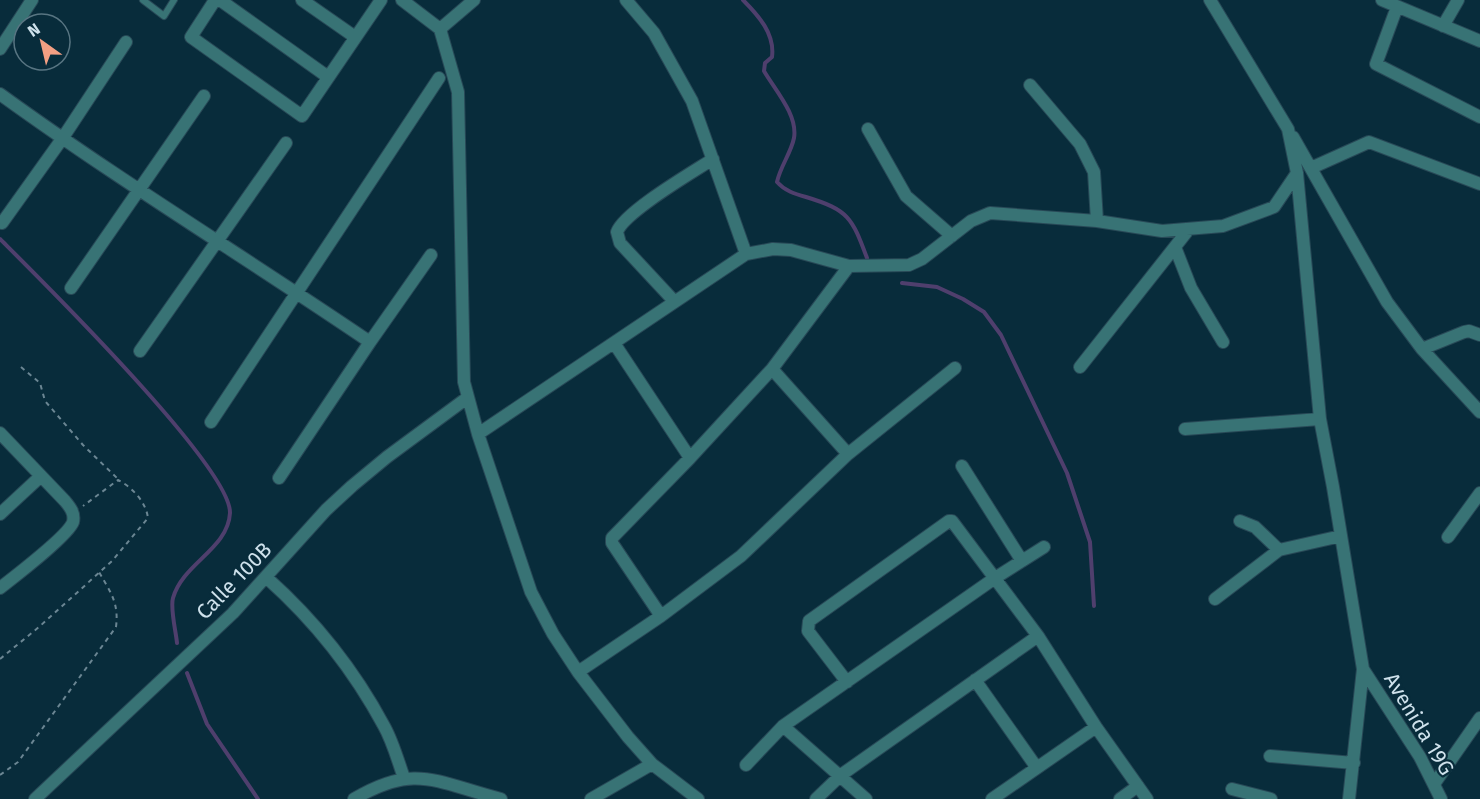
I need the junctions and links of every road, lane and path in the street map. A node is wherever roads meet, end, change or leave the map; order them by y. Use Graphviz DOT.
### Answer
graph roads {
  1 [pos="32,0"];
  2 [pos="142,0"];
  3 [pos="174,0"];
  4 [pos="215,0"];
  5 [pos="220,0"];
  6 [pos="302,0"];
  7 [pos="381,0"];
  8 [pos="402,0"];
  9 [pos="474,0"];
  10 [pos="1210,0"];
  11 [pos="1382,0"];
  12 [pos="1458,0"];
  13 [pos="631,2"];
  14 [pos="1396,7"];
  15 [pos="1443,26"];
  16 [pos="440,29"];
  17 [pos="355,37"];
  18 [pos="1480,41"];
  19 [pos="126,42"];
  20 [pos="0,49"];
  21 [pos="328,77"];
  22 [pos="439,78"];
  23 [pos="1030,85"];
  24 [pos="0,94"];
  25 [pos="204,96"];
  26 [pos="1480,117"];
  27 [pos="868,129"];
  28 [pos="1287,129"];
  29 [pos="62,139"];
  30 [pos="286,143"];
  31 [pos="713,159"];
  32 [pos="1311,168"];
  33 [pos="1297,173"];
  34 [pos="1480,184"];
  35 [pos="139,190"];
  36 [pos="1097,221"];
  37 [pos="2,223"];
  38 [pos="1189,229"];
  39 [pos="952,236"];
  40 [pos="218,240"];
  41 [pos="1175,247"];
  42 [pos="746,254"];
  43 [pos="431,255"];
  44 [pos="849,266"];
  45 [pos="71,288"];
  46 [pos="296,292"];
  47 [pos="674,301"];
  48 [pos="1480,335"];
  49 [pos="370,342"];
  50 [pos="1223,342"];
  51 [pos="614,343"];
  52 [pos="1422,349"];
  53 [pos="140,351"];
  54 [pos="21,367"];
  55 [pos="1080,367"];
  56 [pos="955,368"];
  57 [pos="772,369"];
  58 [pos="467,398"];
  59 [pos="1480,412"];
  60 [pos="1320,419"];
  61 [pos="211,422"];
  62 [pos="1185,429"];
  63 [pos="477,434"];
  64 [pos="3,442"];
  65 [pos="848,454"];
  66 [pos="690,458"];
  67 [pos="962,466"];
  68 [pos="41,477"];
  69 [pos="279,478"];
  70 [pos="118,480"];
  71 [pos="1480,493"];
  72 [pos="73,512"];
  73 [pos="0,514"];
  74 [pos="1240,520"];
  75 [pos="1341,536"];
  76 [pos="1448,537"];
  77 [pos="1044,547"];
  78 [pos="1279,550"];
  79 [pos="1022,561"];
  80 [pos="99,573"];
  81 [pos="267,578"];
  82 [pos="995,578"];
  83 [pos="0,588"];
  84 [pos="1215,599"];
  85 [pos="661,616"];
  86 [pos="1038,636"];
  87 [pos="0,659"];
  88 [pos="1363,669"];
  89 [pos="578,672"];
  90 [pos="975,681"];
  91 [pos="847,682"];
  92 [pos="1480,718"];
  93 [pos="783,726"];
  94 [pos="1096,727"];
  95 [pos="1270,756"];
  96 [pos="1353,762"];
  97 [pos="652,764"];
  98 [pos="747,765"];
  99 [pos="1037,768"];
  100 [pos="0,775"];
  101 [pos="840,775"];
  102 [pos="404,778"];
  103 [pos="1434,784"];
  104 [pos="1138,786"];
  105 [pos="1232,789"];
  106 [pos="35,799"];
  107 [pos="354,799"];
  108 [pos="501,799"];
  109 [pos="591,799"];
  110 [pos="698,799"];
  111 [pos="816,799"];
  112 [pos="866,799"];
  113 [pos="992,799"];
  114 [pos="1120,799"];
  115 [pos="1147,799"];
  116 [pos="1271,799"];
  117 [pos="1349,799"];
  118 [pos="1441,799"];
  1 -- 20 [label="street"];
  2 -- 3 [label="lane"];
  4 -- 21 [label="street"];
  5 -- 21 [label="street"];
  6 -- 17 [label="street"];
  7 -- 17 [label="street"];
  8 -- 16 [label="street"];
  9 -- 16 [label="street"];
  10 -- 28 [label="street"];
  11 -- 14 [label="street"];
  12 -- 15 [label="street"];
  13 -- 31 [label="street"];
  14 -- 15 [label="street"];
  14 -- 26 [label="street"];
  15 -- 18 [label="street"];
  16 -- 58 [label="street"];
  17 -- 21 [label="street"];
  19 -- 29 [label="street"];
  22 -- 46 [label="street"];
  23 -- 36 [label="street"];
  24 -- 29 [label="street"];
  25 -- 35 [label="street"];
  27 -- 39 [label="street"];
  28 -- 32 [label="street"];
  28 -- 33 [label="street"];
  29 -- 35 [label="street"];
  29 -- 37 [label="street"];
  30 -- 40 [label="street"];
  31 -- 42 [label="street"];
  31 -- 47 [label="street"];
  32 -- 34 [label="street"];
  32 -- 52 [label="street"];
  33 -- 38 [label="street"];
  33 -- 60 [label="street"];
  35 -- 40 [label="street"];
  35 -- 45 [label="street"];
  36 -- 38 [label="street"];
  36 -- 39 [label="street"];
  38 -- 41 [label="street"];
  39 -- 44 [label="street"];
  40 -- 46 [label="street"];
  40 -- 53 [label="street"];
  41 -- 50 [label="street"];
  41 -- 55 [label="street"];
  42 -- 44 [label="street"];
  42 -- 47 [label="street"];
  43 -- 49 [label="street"];
  44 -- 57 [label="street"];
  46 -- 49 [label="street"];
  46 -- 61 [label="street"];
  47 -- 51 [label="street"];
  48 -- 52 [label="street"];
  49 -- 69 [label="street"];
  51 -- 63 [label="street"];
  51 -- 66 [label="street"];
  52 -- 59 [label="street"];
  54 -- 70 [label="path"];
  56 -- 65 [label="street"];
  57 -- 65 [label="street"];
  57 -- 66 [label="street"];
  58 -- 63 [label="street"];
  58 -- 81 [label="street, Calle 100B"];
  60 -- 62 [label="street"];
  60 -- 75 [label="street"];
  63 -- 89 [label="street"];
  64 -- 68 [label="street"];
  65 -- 85 [label="street"];
  66 -- 85 [label="street"];
  67 -- 79 [label="street"];
  68 -- 72 [label="street"];
  68 -- 73 [label="street"];
  70 -- 72 [label="path"];
  70 -- 80 [label="path"];
  71 -- 76 [label="street"];
  72 -- 83 [label="street"];
  74 -- 78 [label="street"];
  75 -- 78 [label="street"];
  75 -- 88 [label="street"];
  77 -- 79 [label="street"];
  78 -- 84 [label="street"];
  79 -- 82 [label="street"];
  80 -- 87 [label="path"];
  80 -- 100 [label="path"];
  81 -- 102 [label="street"];
  81 -- 106 [label="street, Calle 100B"];
  82 -- 86 [label="street"];
  82 -- 91 [label="street"];
  82 -- 91 [label="street"];
  85 -- 89 [label="street"];
  86 -- 90 [label="street"];
  86 -- 94 [label="street"];
  88 -- 96 [label="street"];
  88 -- 103 [label="street, Avenida 19G"];
  89 -- 97 [label="street"];
  90 -- 99 [label="street"];
  90 -- 101 [label="street"];
  91 -- 93 [label="street"];
  92 -- 103 [label="street"];
  93 -- 98 [label="street"];
  93 -- 101 [label="street"];
  94 -- 99 [label="street"];
  94 -- 104 [label="street"];
  95 -- 96 [label="street"];
  96 -- 117 [label="street"];
  97 -- 109 [label="street"];
  97 -- 110 [label="street"];
  99 -- 113 [label="street"];
  101 -- 111 [label="street"];
  101 -- 112 [label="street"];
  102 -- 107 [label="street"];
  102 -- 108 [label="street"];
  103 -- 118 [label="street, Avenida 19G"];
  104 -- 114 [label="street"];
  104 -- 115 [label="street"];
  105 -- 116 [label="street"];
}
